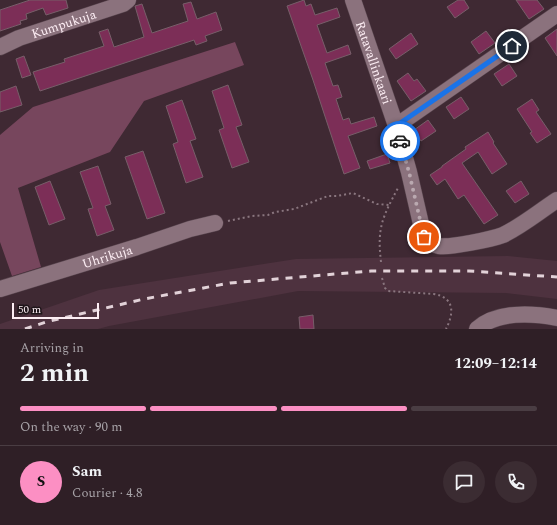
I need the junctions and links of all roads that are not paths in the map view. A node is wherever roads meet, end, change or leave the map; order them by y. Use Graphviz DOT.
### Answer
graph roads {
  1 [pos="128,0"];
  2 [pos="353,0"];
  3 [pos="557,14"];
  4 [pos="0,47"];
  5 [pos="396,126"];
  6 [pos="557,200"];
  7 [pos="215,223"];
  8 [pos="0,289"];
  9 [pos="557,318"];
  10 [pos="477,329"];
  1 -- 4 [label="street, Kumpukuja"];
  2 -- 5 [label="street, Ratavallinkaari"];
  3 -- 5 [label="street"];
  5 -- 6 [label="street, Ratavallinkaari"];
  7 -- 8 [label="street, Uhrikuja"];
  9 -- 10 [label="street"];
}
